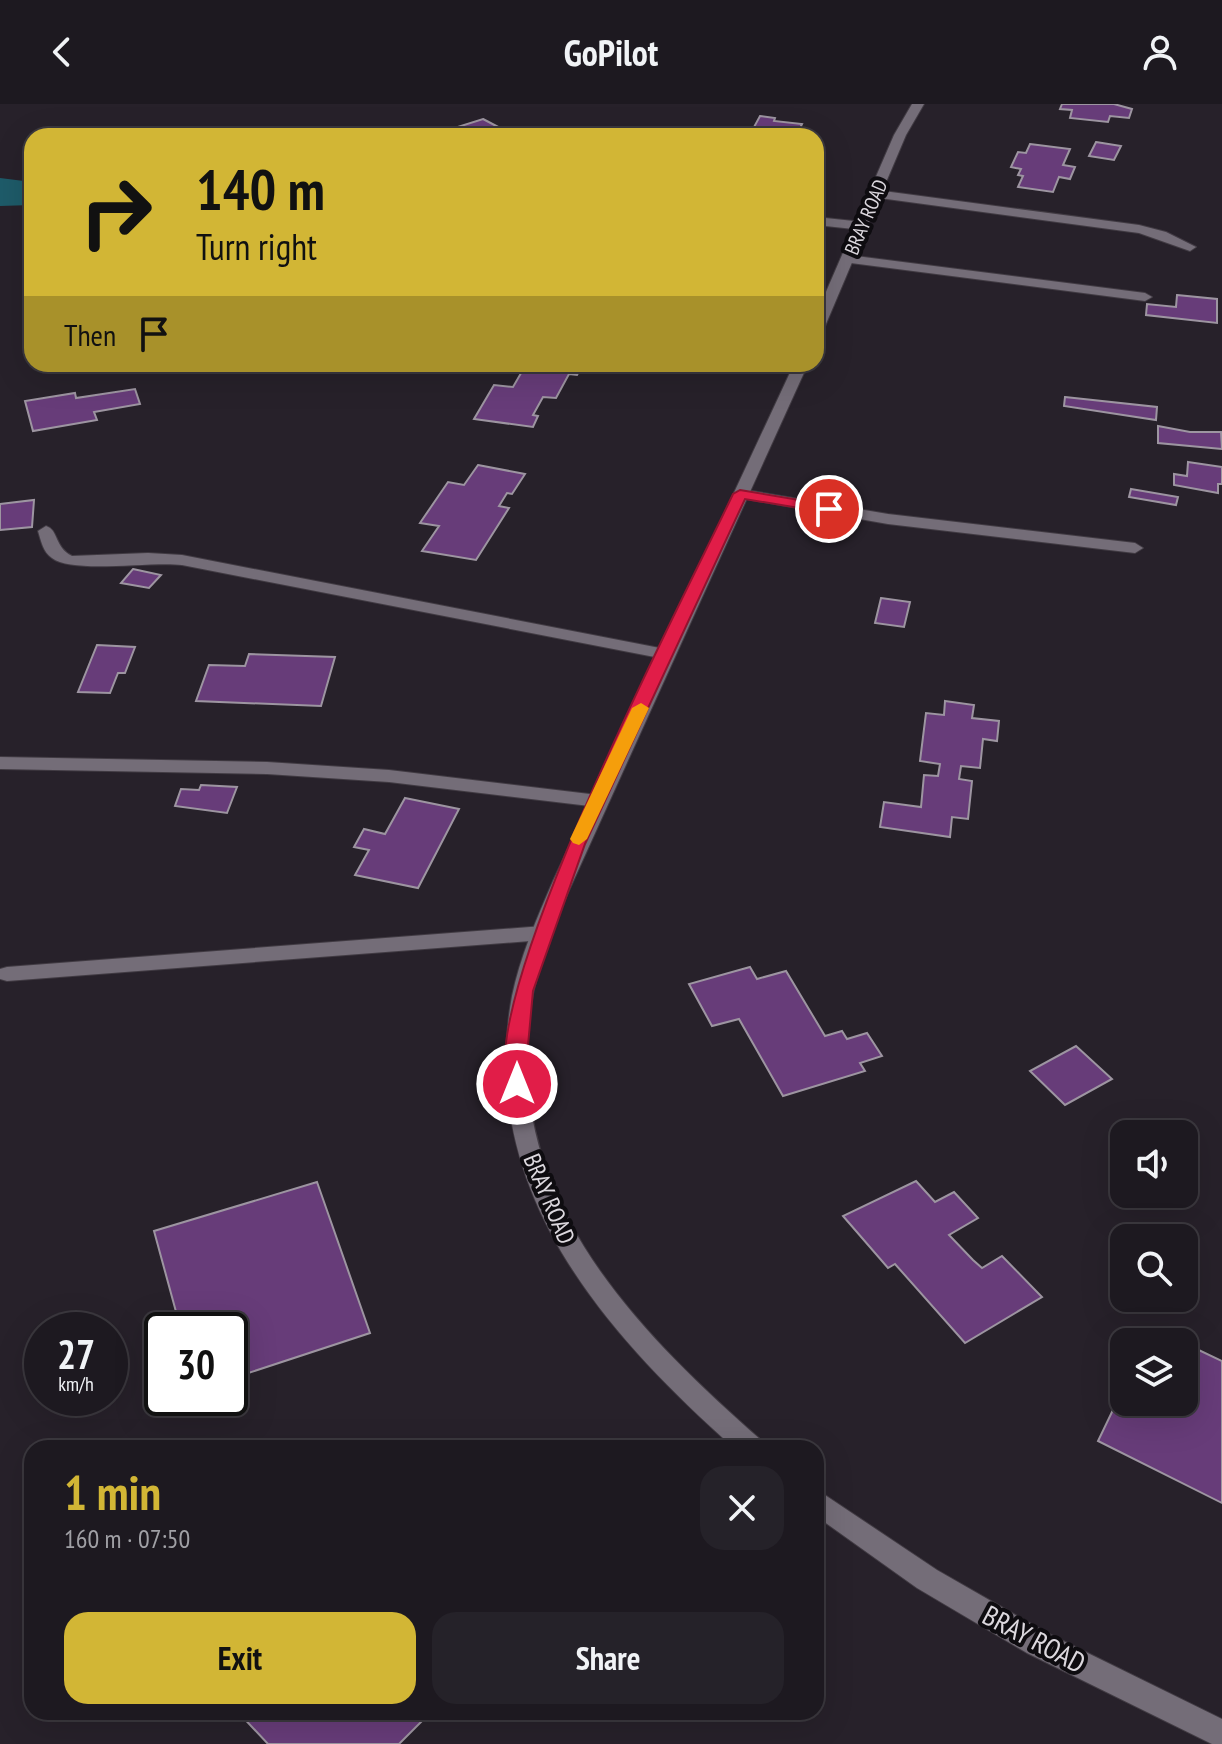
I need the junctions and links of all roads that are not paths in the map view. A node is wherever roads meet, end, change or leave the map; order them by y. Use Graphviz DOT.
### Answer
graph roads {
  1 [pos="918,104"];
  2 [pos="876,194"];
  3 [pos="824,222"];
  4 [pos="863,226"];
  5 [pos="1190,247"];
  6 [pos="848,259"];
  7 [pos="1145,297"];
  8 [pos="824,304"];
  9 [pos="797,372"];
  10 [pos="740,494"];
  11 [pos="46,531"];
  12 [pos="1135,548"];
  13 [pos="665,654"];
  14 [pos="0,763"];
  15 [pos="598,801"];
  16 [pos="543,933"];
  17 [pos="7,974"];
  18 [pos="743,1440"];
  19 [pos="824,1507"];
  20 [pos="1222,1734"];
  1 -- 2 [label="street, BRAY ROAD"];
  2 -- 4 [label="street, BRAY ROAD"];
  2 -- 5 [label="street"];
  3 -- 4 [label="street"];
  4 -- 6 [label="street, BRAY ROAD"];
  6 -- 7 [label="street"];
  6 -- 8 [label="street, BRAY ROAD"];
  9 -- 10 [label="street, BRAY ROAD"];
  10 -- 12 [label="street"];
  10 -- 13 [label="street, BRAY ROAD"];
  11 -- 13 [label="street"];
  13 -- 15 [label="street, BRAY ROAD"];
  14 -- 15 [label="street"];
  15 -- 16 [label="street, BRAY ROAD"];
  16 -- 17 [label="street"];
  16 -- 18 [label="street, BRAY ROAD"];
  19 -- 20 [label="street, BRAY ROAD"];
}
